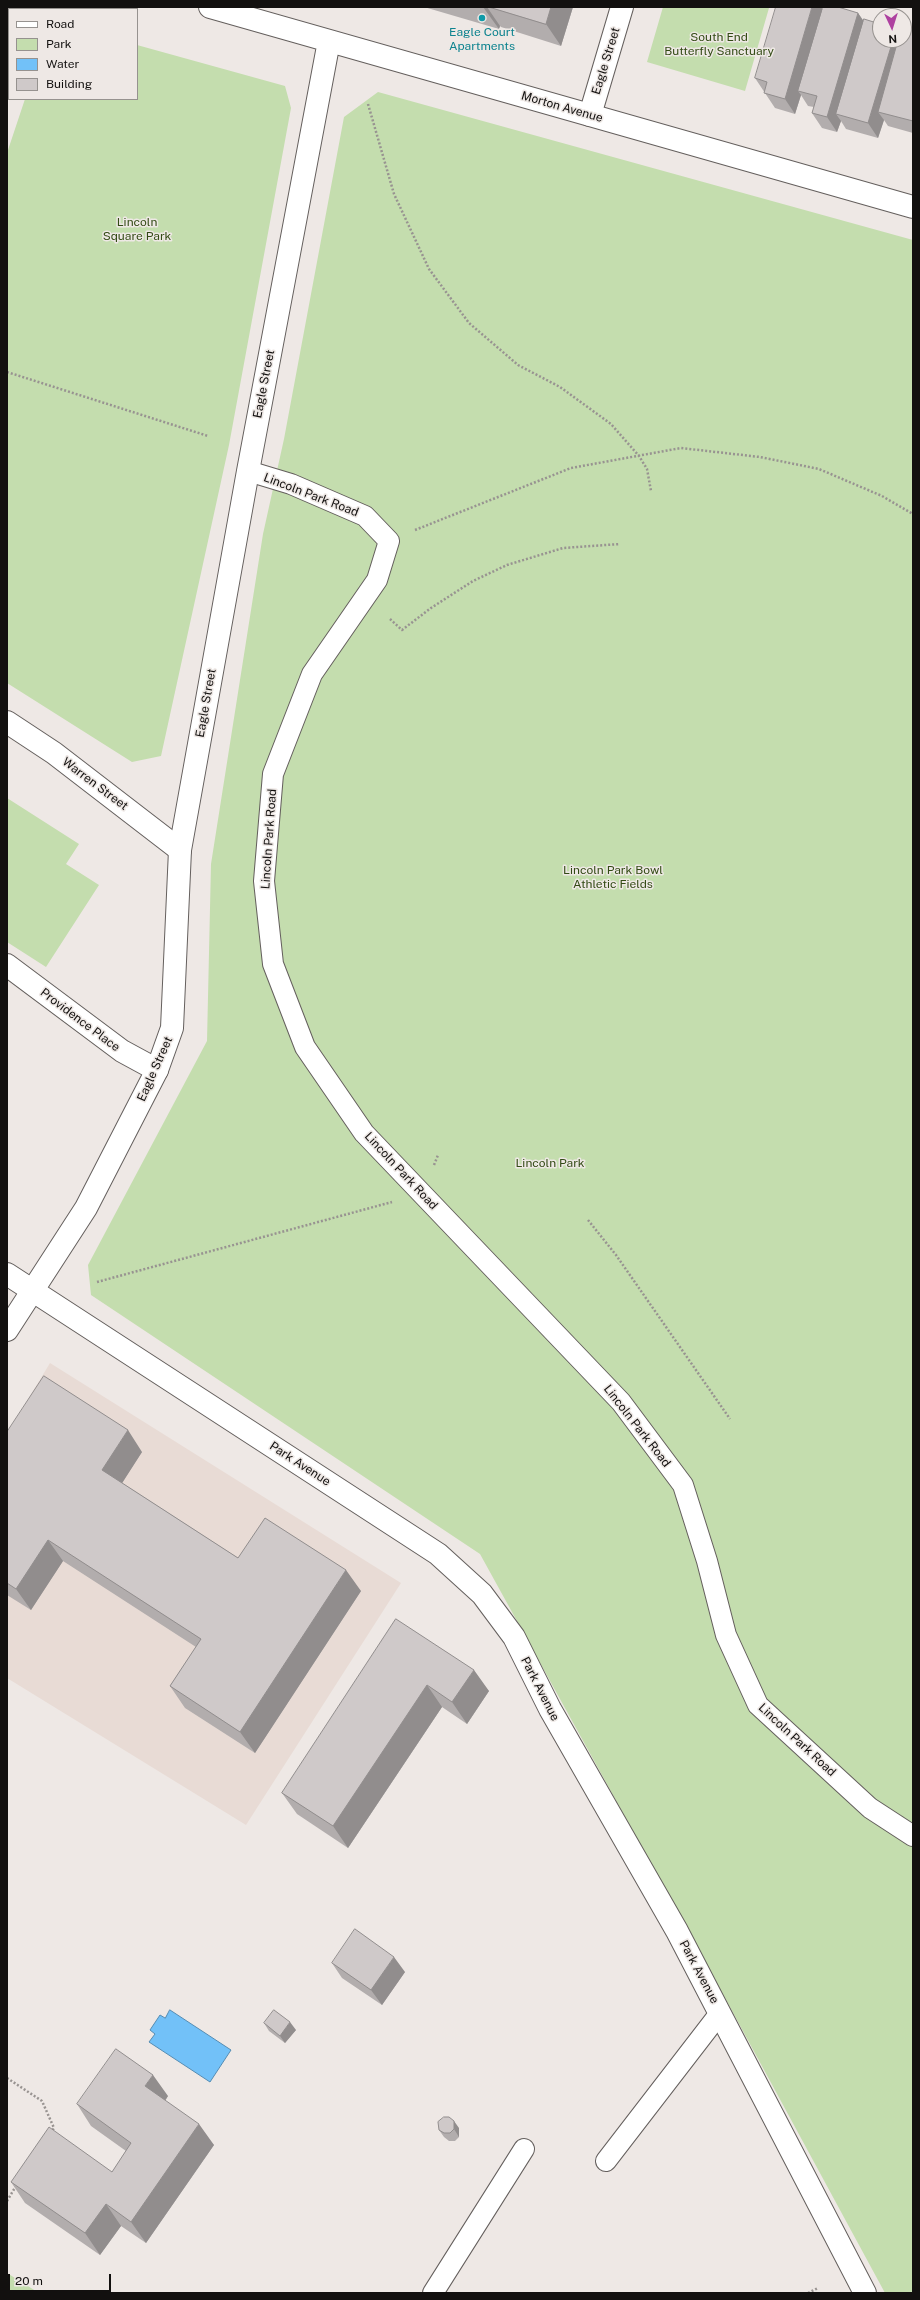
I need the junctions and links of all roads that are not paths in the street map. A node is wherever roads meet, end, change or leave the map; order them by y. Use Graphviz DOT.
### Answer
graph roads {
  1 [pos="210,7"];
  2 [pos="622,7"];
  3 [pos="328,41"];
  4 [pos="590,114"];
  5 [pos="913,207"];
  6 [pos="248,471"];
  7 [pos="7,722"];
  8 [pos="180,850"];
  9 [pos="7,965"];
  10 [pos="157,1070"];
  11 [pos="7,1274"];
  12 [pos="33,1290"];
  13 [pos="7,1330"];
  14 [pos="913,1836"];
  15 [pos="720,2013"];
  16 [pos="524,2148"];
  17 [pos="606,2161"];
  18 [pos="433,2293"];
  19 [pos="865,2293"];
  1 -- 3 [label="street, Morton Avenue"];
  2 -- 4 [label="street, Eagle Street"];
  3 -- 4 [label="street, Morton Avenue"];
  3 -- 6 [label="street, Eagle Street"];
  4 -- 5 [label="street, Morton Avenue"];
  6 -- 8 [label="street, Eagle Street"];
  6 -- 14 [label="lane, Lincoln Park Road"];
  7 -- 8 [label="street, Warren Street"];
  8 -- 10 [label="street, Eagle Street"];
  9 -- 10 [label="street, Providence Place"];
  10 -- 12 [label="street, Eagle Street"];
  11 -- 12 [label="street, Park Avenue"];
  12 -- 13 [label="street, Eagle Street"];
  12 -- 15 [label="street, Park Avenue"];
  15 -- 17 [label="lane"];
  15 -- 19 [label="street, Park Avenue"];
  16 -- 18 [label="lane"];
}
